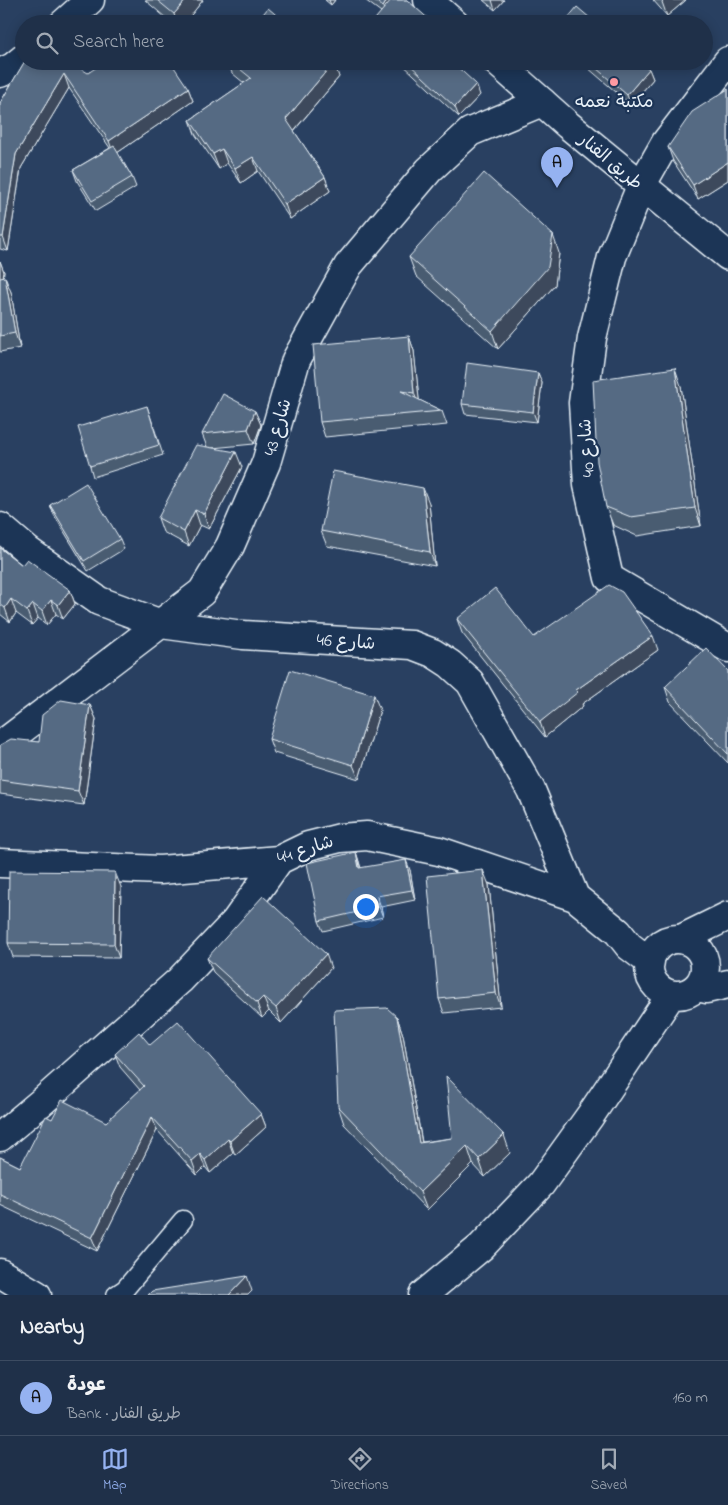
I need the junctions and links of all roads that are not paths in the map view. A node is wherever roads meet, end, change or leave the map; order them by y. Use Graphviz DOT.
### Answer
graph roads {
  1 [pos="90,0"];
  2 [pos="428,0"];
  3 [pos="73,15"];
  4 [pos="445,15"];
  5 [pos="728,61"];
  6 [pos="15,65"];
  7 [pos="506,70"];
  8 [pos="0,73"];
  9 [pos="542,102"];
  10 [pos="641,186"];
  11 [pos="728,256"];
  12 [pos="0,527"];
  13 [pos="161,624"];
  14 [pos="728,648"];
  15 [pos="0,746"];
  16 [pos="279,860"];
  17 [pos="0,863"];
  18 [pos="574,897"];
  19 [pos="728,916"];
  20 [pos="728,926"];
  21 [pos="663,950"];
  22 [pos="712,961"];
  23 [pos="728,984"];
  24 [pos="698,987"];
  25 [pos="662,999"];
  26 [pos="0,1137"];
  27 [pos="183,1220"];
  28 [pos="0,1273"];
  29 [pos="37,1295"];
  30 [pos="116,1295"];
  31 [pos="423,1295"];
  1 -- 3 [label="street"];
  2 -- 4 [label="street"];
  5 -- 10 [label="street, شارع 40"];
  6 -- 8 [label="street"];
  7 -- 9 [label="street, طريق الفنار"];
  9 -- 10 [label="street, طريق الفنار"];
  9 -- 13 [label="street, شارع 43"];
  10 -- 11 [label="street, طريق الفنار"];
  10 -- 14 [label="street, شارع 40"];
  12 -- 13 [label="street, شارع 46"];
  13 -- 15 [label="street, شارع 43"];
  13 -- 18 [label="street, شارع 46"];
  16 -- 17 [label="street, شارع 44"];
  16 -- 18 [label="street, شارع 44"];
  16 -- 26 [label="street"];
  18 -- 21 [label="street, شارع 44"];
  19 -- 21 [label="street"];
  20 -- 22 [label="street"];
  21 -- 22 [label="street"];
  21 -- 25 [label="street"];
  22 -- 24 [label="street"];
  23 -- 24 [label="street"];
  24 -- 25 [label="street"];
  25 -- 31 [label="street"];
  27 -- 30 [label="lane"];
  28 -- 29 [label="street"];
}
